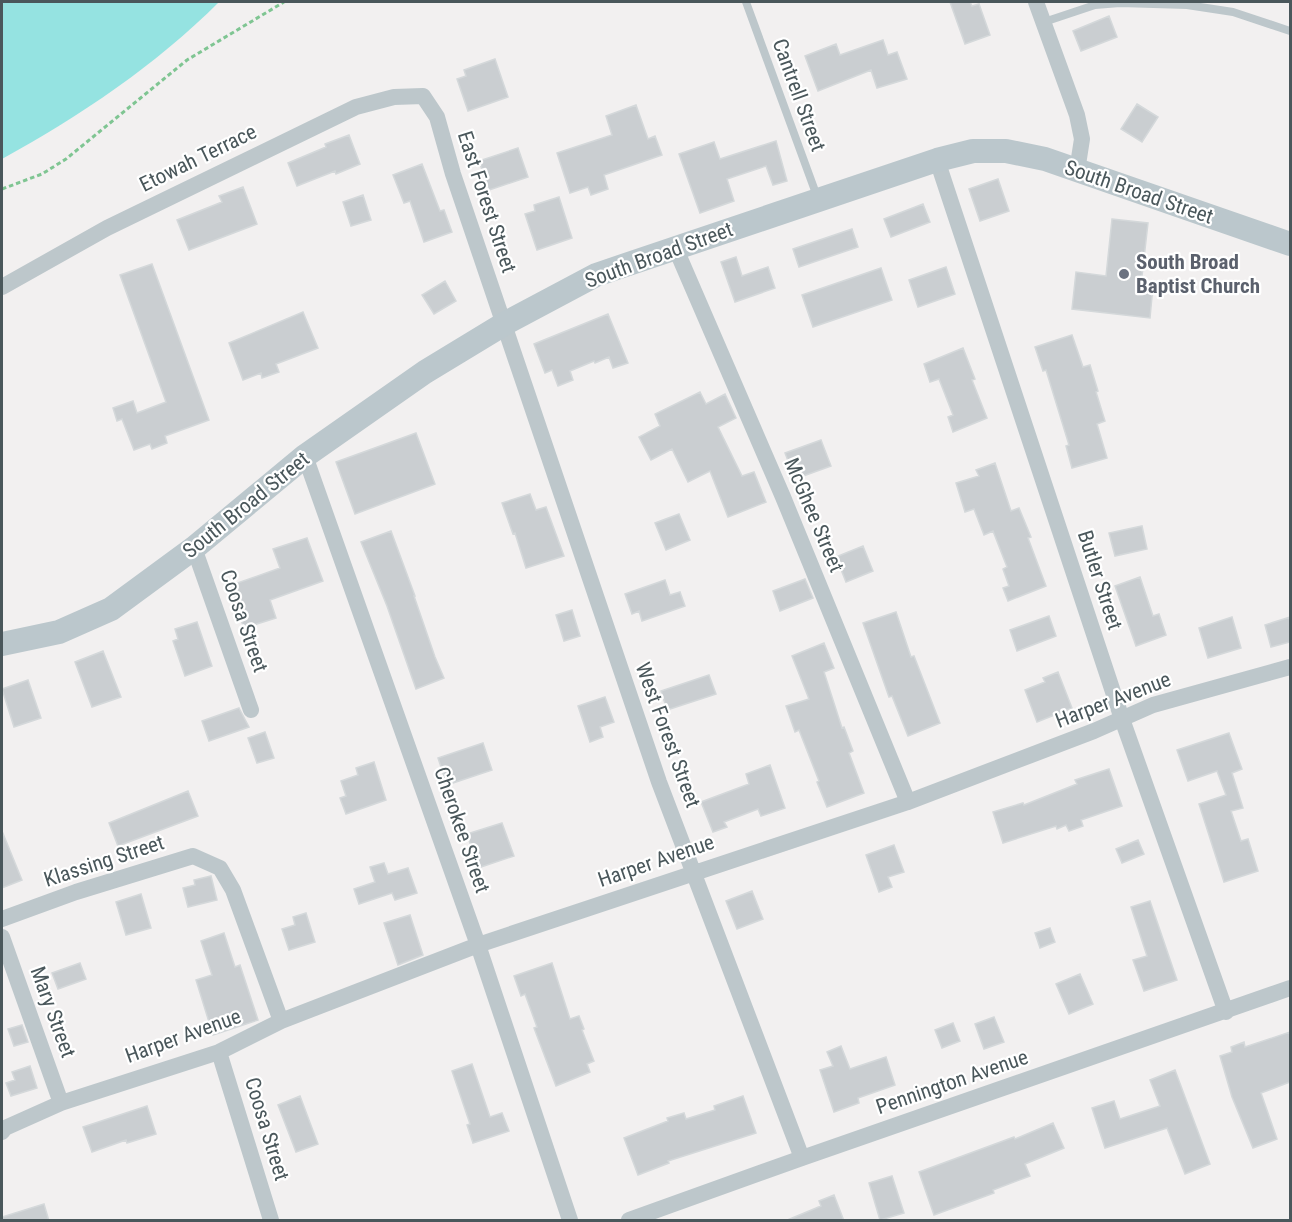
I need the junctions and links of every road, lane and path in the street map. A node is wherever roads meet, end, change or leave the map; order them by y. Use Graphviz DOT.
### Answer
graph roads {
  1 [pos="284,2"];
  2 [pos="746,2"];
  3 [pos="1036,2"];
  4 [pos="1044,22"];
  5 [pos="1290,31"];
  6 [pos="423,96"];
  7 [pos="937,160"];
  8 [pos="1077,171"];
  9 [pos="2,189"];
  10 [pos="819,201"];
  11 [pos="1290,244"];
  12 [pos="675,247"];
  13 [pos="2,286"];
  14 [pos="504,324"];
  15 [pos="306,456"];
  16 [pos="194,548"];
  17 [pos="2,644"];
  18 [pos="1290,667"];
  19 [pos="251,710"];
  20 [pos="1122,719"];
  21 [pos="908,802"];
  22 [pos="695,872"];
  23 [pos="2,919"];
  24 [pos="2,937"];
  25 [pos="478,945"];
  26 [pos="1290,988"];
  27 [pos="1226,1012"];
  28 [pos="281,1021"];
  29 [pos="219,1052"];
  30 [pos="61,1103"];
  31 [pos="2,1132"];
  32 [pos="802,1158"];
  33 [pos="271,1221"];
  34 [pos="570,1221"];
  35 [pos="629,1221"];
  1 -- 9 [label="path"];
  2 -- 10 [label="lane, Cantrell Street"];
  3 -- 4 [label="street"];
  4 -- 5 [label="lane"];
  4 -- 8 [label="street"];
  6 -- 13 [label="street, Etowah Terrace"];
  6 -- 14 [label="street, East Forest Street"];
  7 -- 8 [label="main road, South Broad Street"];
  7 -- 10 [label="main road, South Broad Street"];
  7 -- 20 [label="street, Butler Street"];
  8 -- 11 [label="main road, South Broad Street"];
  10 -- 12 [label="main road, South Broad Street"];
  12 -- 14 [label="main road, South Broad Street"];
  12 -- 21 [label="street, McGhee Street"];
  14 -- 15 [label="main road, South Broad Street"];
  14 -- 22 [label="street, West Forest Street"];
  15 -- 16 [label="main road, South Broad Street"];
  15 -- 25 [label="street, Cherokee Street"];
  16 -- 17 [label="main road, South Broad Street"];
  16 -- 19 [label="street, Coosa Street"];
  18 -- 20 [label="street, Harper Avenue"];
  20 -- 21 [label="street, Harper Avenue"];
  20 -- 27 [label="street, Butler Street"];
  21 -- 22 [label="street, Harper Avenue"];
  22 -- 25 [label="street, Harper Avenue"];
  22 -- 32 [label="street, West Forest Street"];
  23 -- 28 [label="street, Klassing Street"];
  24 -- 30 [label="street, Mary Street"];
  25 -- 28 [label="street, Harper Avenue"];
  25 -- 34 [label="street, Cherokee Street"];
  26 -- 27 [label="street, Pennington Avenue"];
  27 -- 32 [label="street, Pennington Avenue"];
  28 -- 29 [label="street, Harper Avenue"];
  29 -- 30 [label="street, Harper Avenue"];
  29 -- 33 [label="street, Coosa Street"];
  30 -- 31 [label="street, Harper Avenue"];
  32 -- 35 [label="street, Pennington Avenue"];
}
